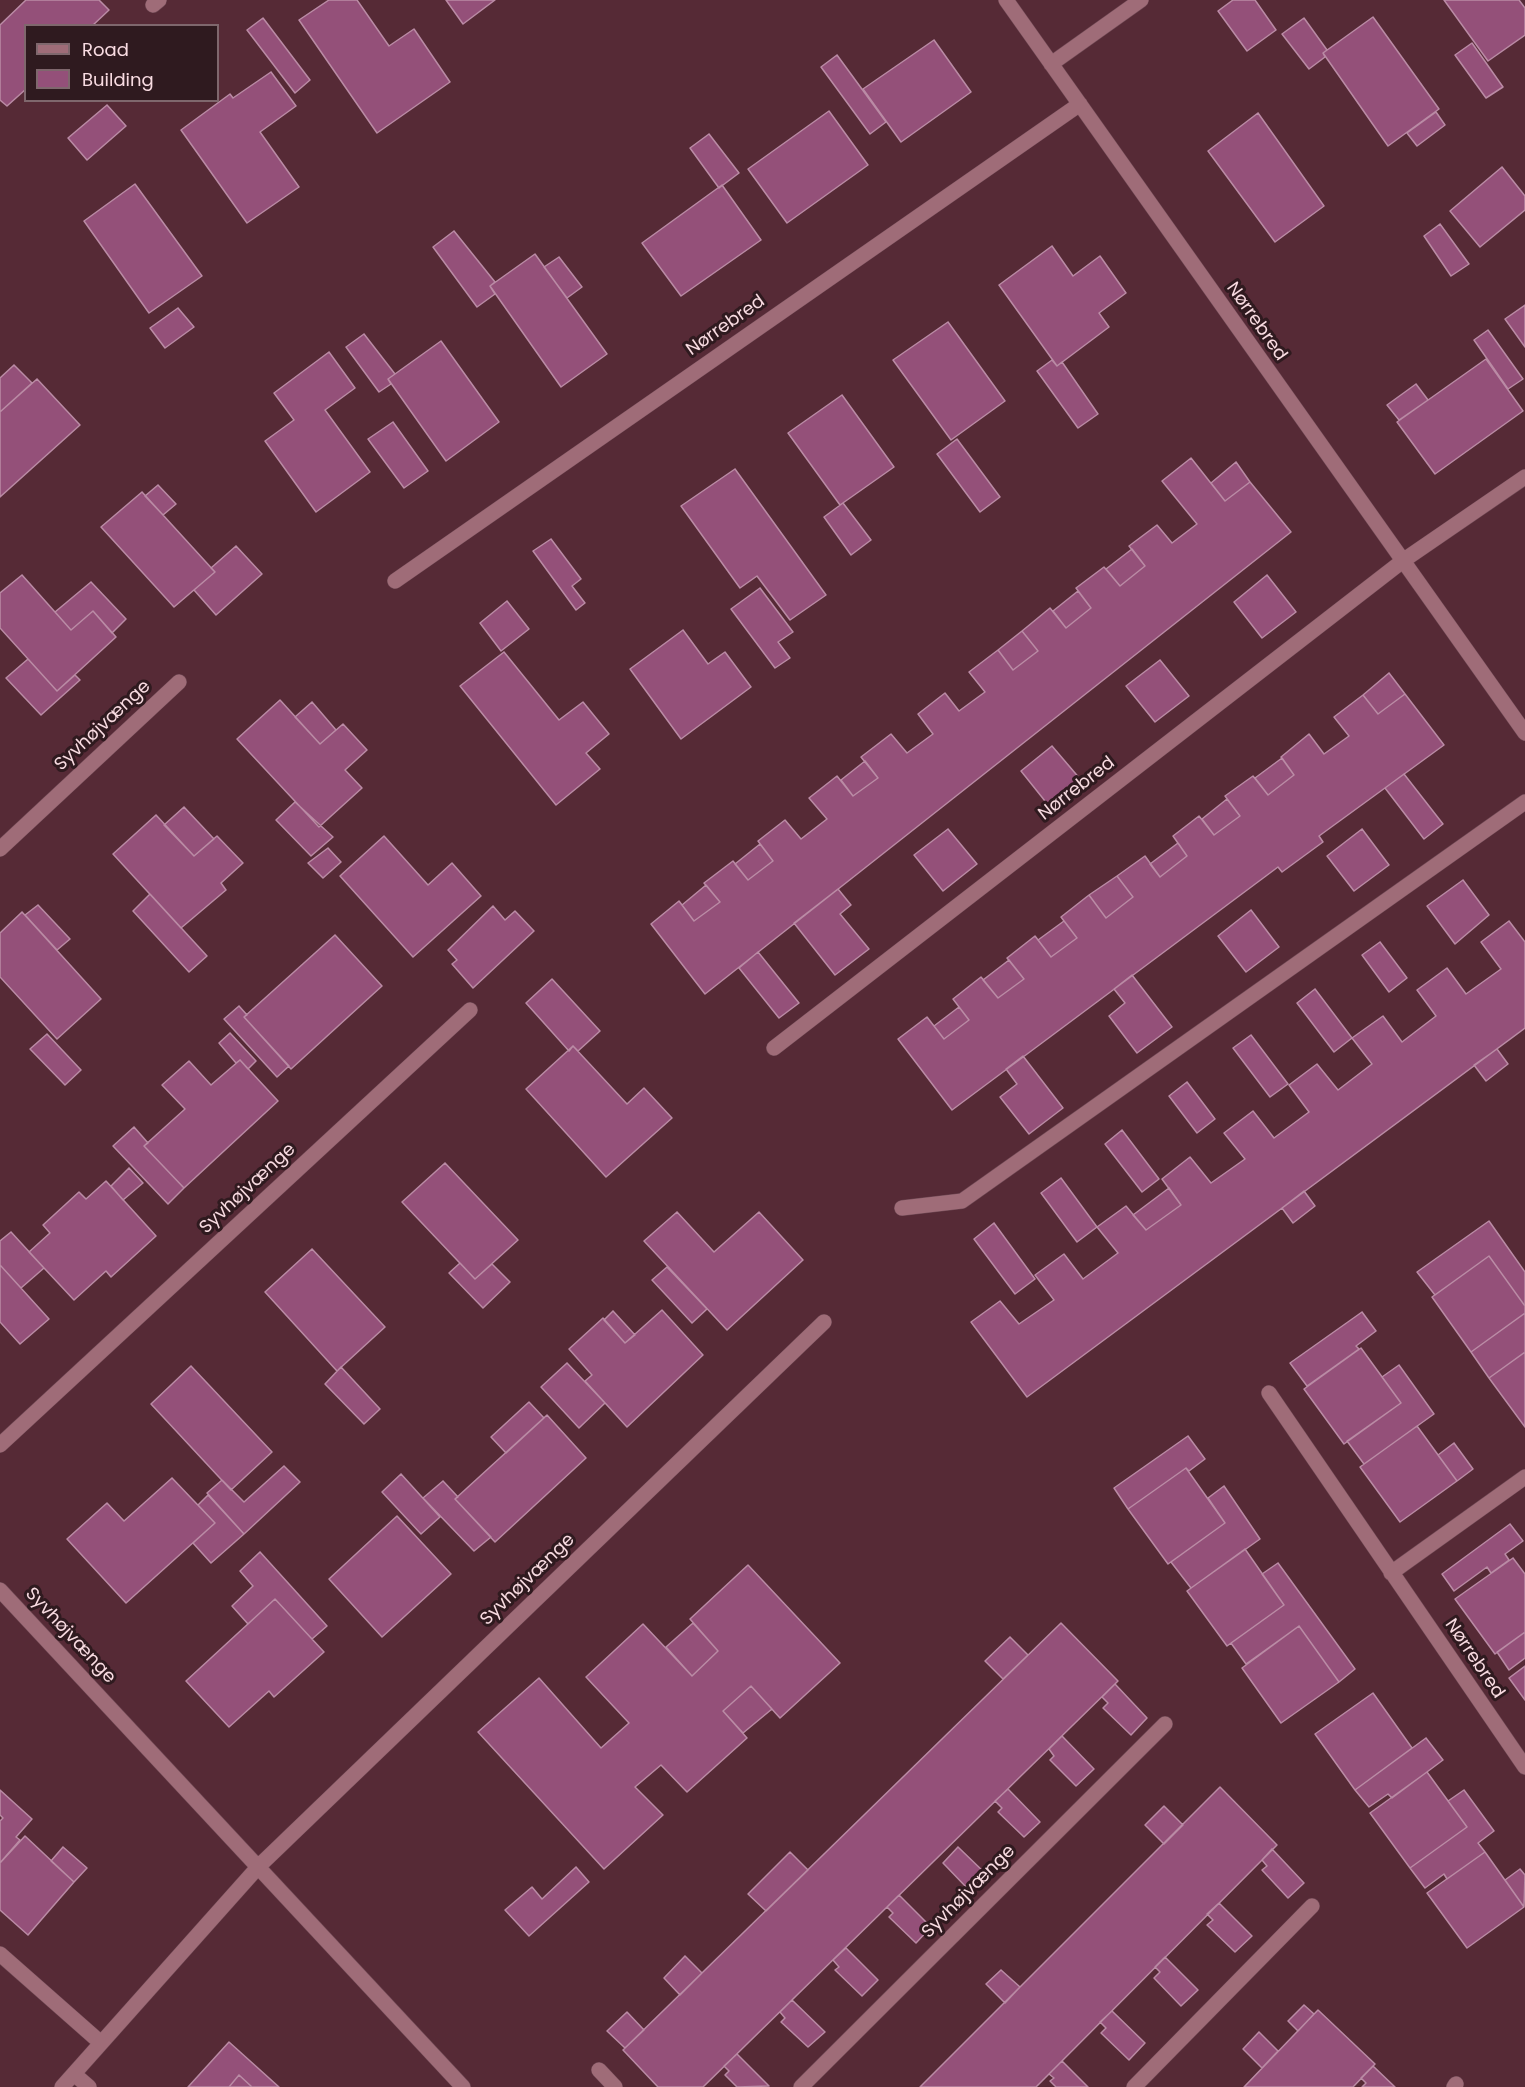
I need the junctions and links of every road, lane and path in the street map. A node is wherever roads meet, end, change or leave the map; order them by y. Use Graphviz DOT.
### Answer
graph roads {
  1 [pos="1006,0"];
  2 [pos="1141,0"];
  3 [pos="1052,64"];
  4 [pos="1080,104"];
  5 [pos="1525,477"];
  6 [pos="1404,561"];
  7 [pos="395,581"];
  8 [pos="179,682"];
  9 [pos="1525,733"];
  10 [pos="1525,802"];
  11 [pos="0,849"];
  12 [pos="470,1010"];
  13 [pos="774,1048"];
  14 [pos="903,1208"];
  15 [pos="824,1322"];
  16 [pos="1269,1393"];
  17 [pos="0,1445"];
  18 [pos="1525,1477"];
  19 [pos="1391,1573"];
  20 [pos="0,1590"];
  21 [pos="1165,1724"];
  22 [pos="1525,1767"];
  23 [pos="259,1866"];
  24 [pos="1312,1906"];
  25 [pos="0,1954"];
  26 [pos="101,2043"];
  27 [pos="599,2070"];
  28 [pos="74,2074"];
  29 [pos="62,2087"];
  30 [pos="88,2087"];
  31 [pos="463,2087"];
  32 [pos="615,2087"];
  33 [pos="801,2087"];
  34 [pos="1134,2087"];
  1 -- 3 [label="street, Nørrebred"];
  2 -- 3 [label="street"];
  3 -- 4 [label="street, Nørrebred"];
  4 -- 6 [label="street, Nørrebred"];
  4 -- 7 [label="street, Nørrebred"];
  5 -- 6 [label="street, Nørrebred"];
  6 -- 9 [label="street, Nørrebred"];
  6 -- 13 [label="street, Nørrebred"];
  8 -- 11 [label="street, Syvhøjvænge"];
  10 -- 14 [label="street"];
  12 -- 17 [label="street, Syvhøjvænge"];
  15 -- 23 [label="street, Syvhøjvænge"];
  16 -- 19 [label="street, Nørrebred"];
  18 -- 19 [label="street"];
  19 -- 22 [label="street, Nørrebred"];
  20 -- 23 [label="street, Syvhøjvænge"];
  21 -- 33 [label="street, Syvhøjvænge"];
  23 -- 26 [label="street, Syvhøjvænge"];
  23 -- 31 [label="street, Syvhøjvænge"];
  24 -- 34 [label="street"];
  25 -- 26 [label="street"];
  26 -- 28 [label="street, Syvhøjvænge"];
  27 -- 32 [label="street"];
  28 -- 29 [label="street, Syvhøjvænge"];
  28 -- 30 [label="street"];
}
